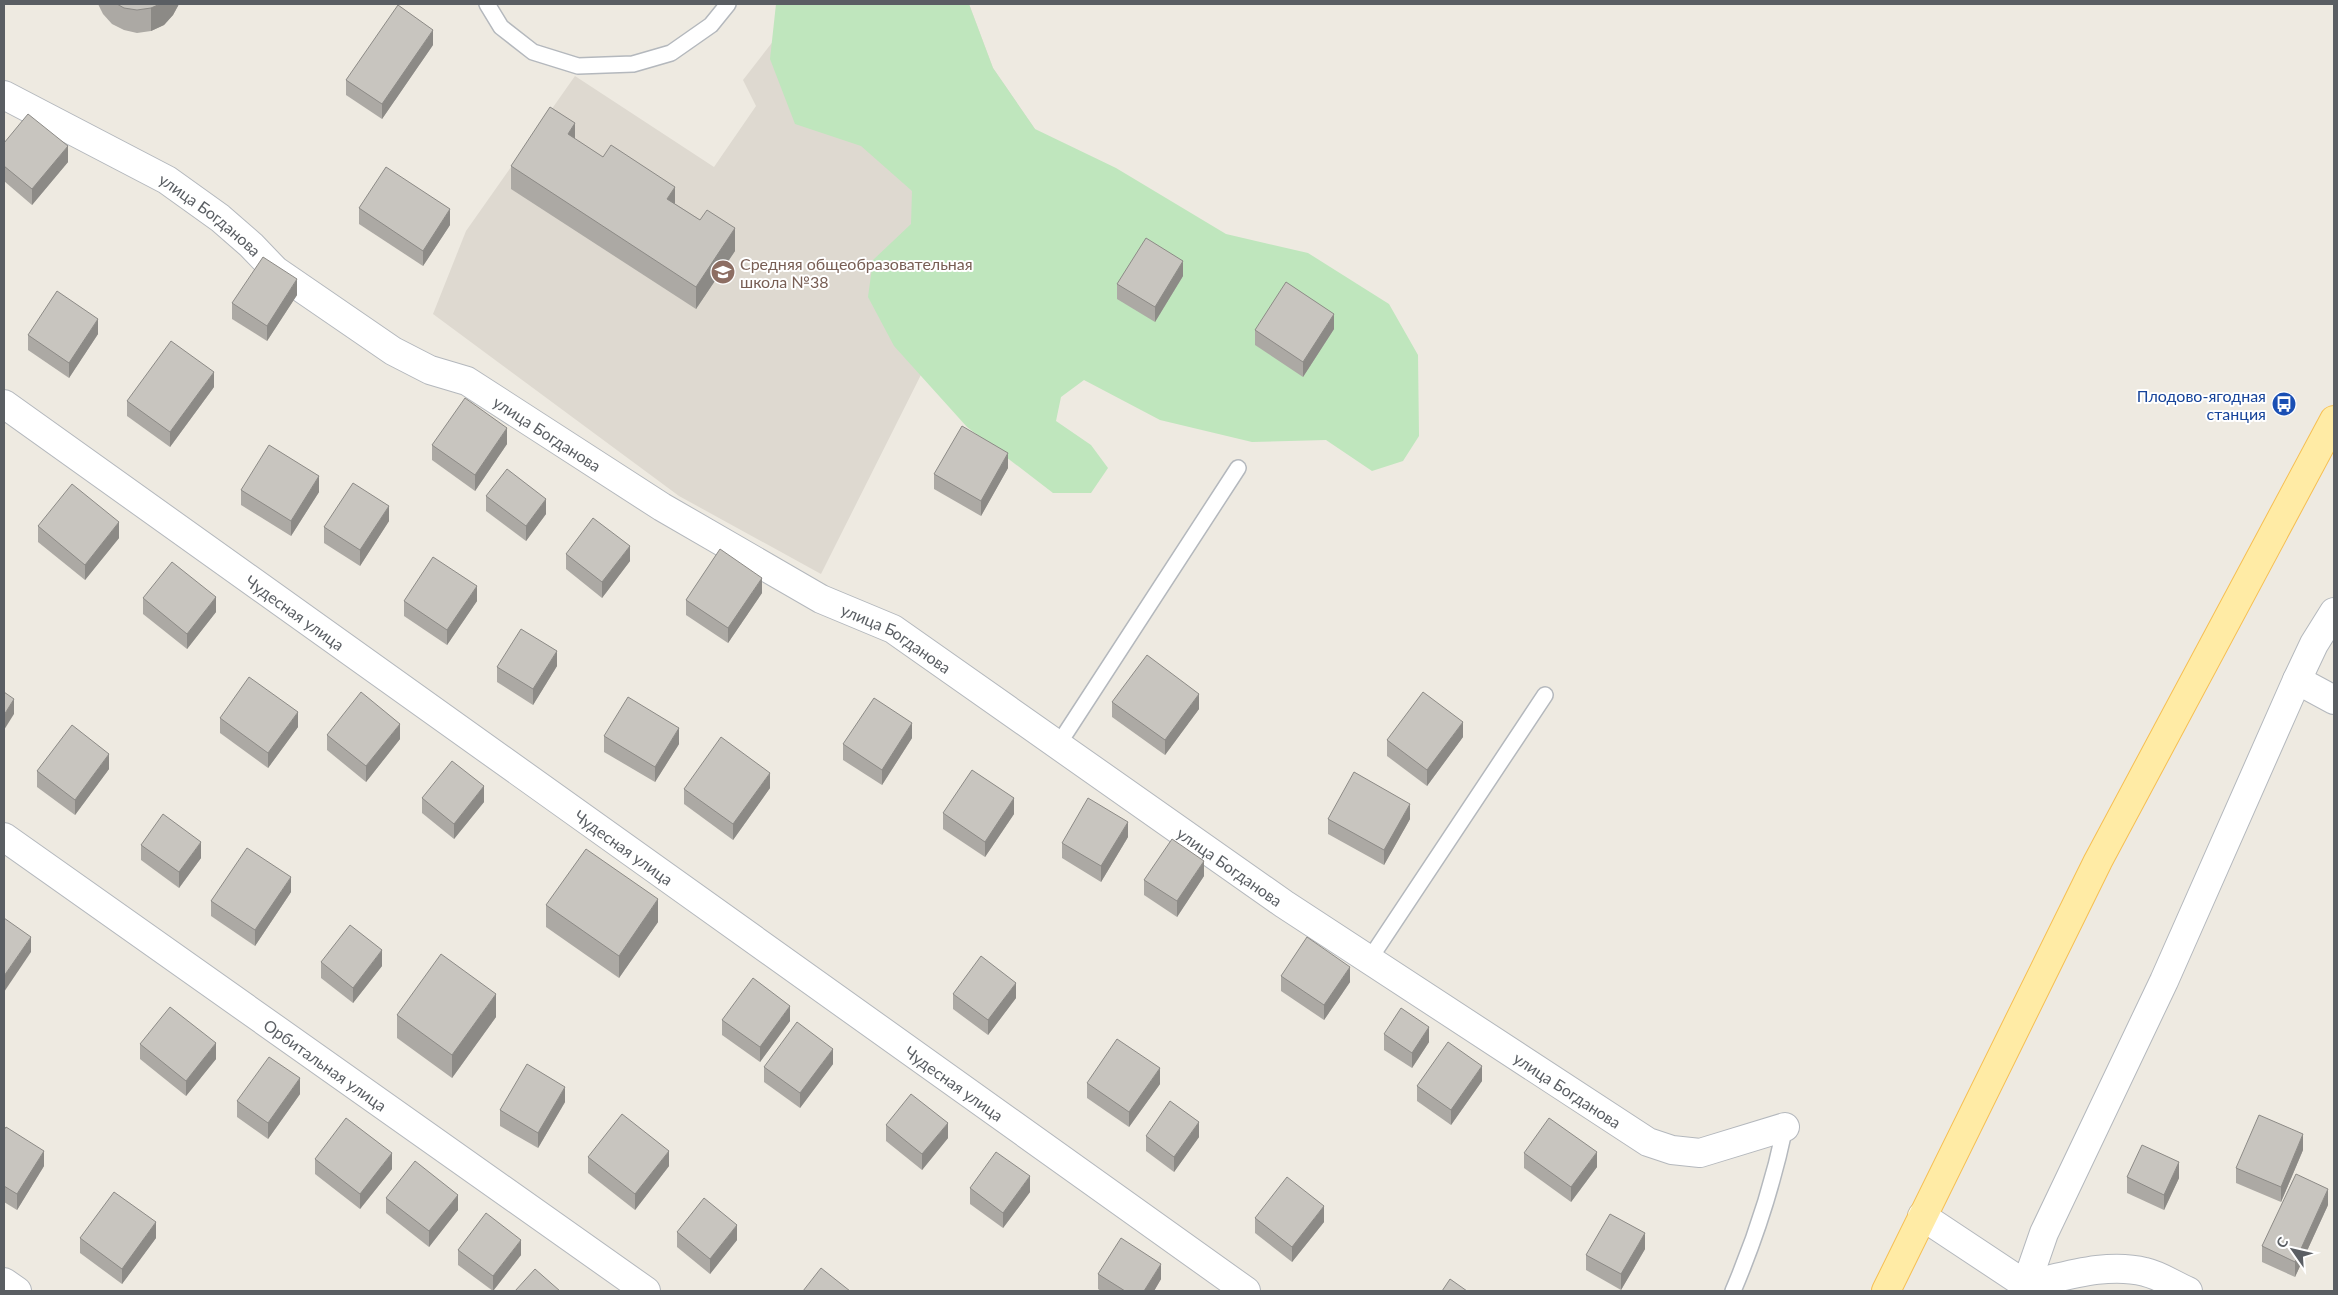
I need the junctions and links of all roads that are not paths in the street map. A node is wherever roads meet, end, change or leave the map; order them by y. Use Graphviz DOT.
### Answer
graph roads {
  1 [pos="487,4"];
  2 [pos="728,4"];
  3 [pos="4,95"];
  4 [pos="4,404"];
  5 [pos="2334,420"];
  6 [pos="1238,468"];
  7 [pos="2334,612"];
  8 [pos="2296,680"];
  9 [pos="1545,695"];
  10 [pos="2334,700"];
  11 [pos="1058,745"];
  12 [pos="4,837"];
  13 [pos="1370,960"];
  14 [pos="1785,1127"];
  15 [pos="1922,1216"];
  16 [pos="4,1282"];
  17 [pos="2024,1288"];
  18 [pos="17,1291"];
  19 [pos="646,1291"];
  20 [pos="1246,1291"];
  21 [pos="1734,1291"];
  22 [pos="1886,1291"];
  23 [pos="2188,1291"];
  1 -- 2 [label="lane"];
  3 -- 11 [label="street, улица Богданова"];
  4 -- 20 [label="street, Чудесная улица"];
  5 -- 15 [label="main road"];
  6 -- 11 [label="lane"];
  7 -- 8 [label="street"];
  8 -- 10 [label="street"];
  8 -- 17 [label="street"];
  9 -- 13 [label="lane"];
  11 -- 13 [label="street, улица Богданова"];
  12 -- 19 [label="street, Орбитальная улица"];
  13 -- 14 [label="street, улица Богданова"];
  14 -- 21 [label="lane"];
  15 -- 17 [label="street"];
  15 -- 22 [label="main road"];
  16 -- 18 [label="street"];
  17 -- 23 [label="street"];
}
